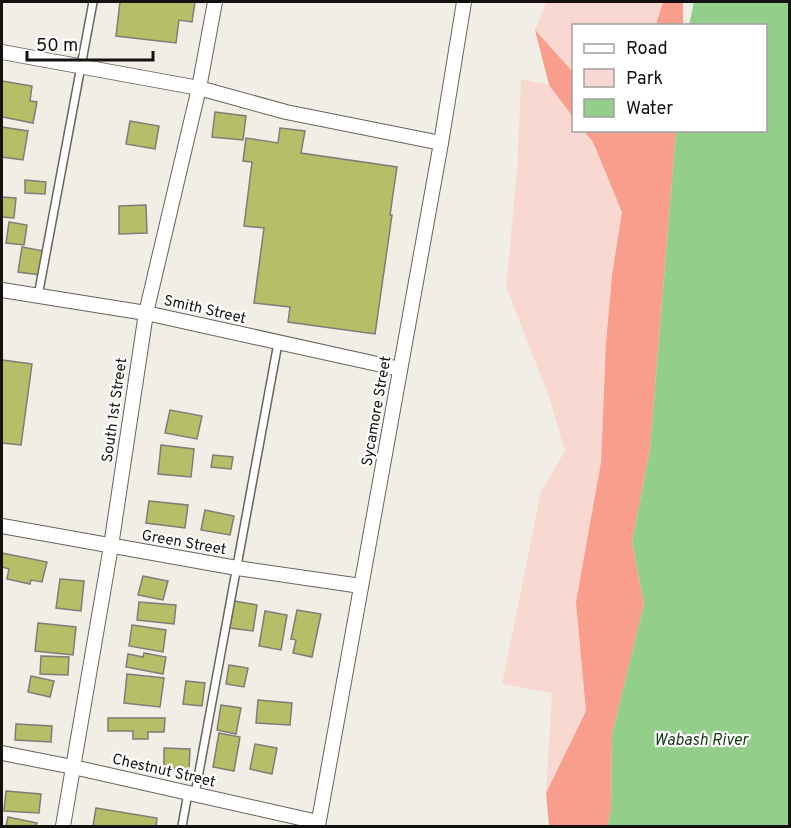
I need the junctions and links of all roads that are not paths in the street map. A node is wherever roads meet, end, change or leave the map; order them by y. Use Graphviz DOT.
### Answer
graph roads {
  1 [pos="93,2"];
  2 [pos="215,2"];
  3 [pos="464,2"];
  4 [pos="2,52"];
  5 [pos="81,66"];
  6 [pos="200,88"];
  7 [pos="441,143"];
  8 [pos="2,290"];
  9 [pos="38,296"];
  10 [pos="146,313"];
  11 [pos="278,343"];
  12 [pos="400,369"];
  13 [pos="3,528"];
  14 [pos="111,546"];
  15 [pos="237,568"];
  16 [pos="361,586"];
  17 [pos="2,753"];
  18 [pos="73,767"];
  19 [pos="191,794"];
  20 [pos="318,824"];
  21 [pos="63,826"];
  22 [pos="182,826"];
  1 -- 5 [label="lane"];
  2 -- 6 [label="street, South 1st Street"];
  3 -- 7 [label="street, Sycamore Street"];
  4 -- 5 [label="street"];
  5 -- 6 [label="street"];
  5 -- 9 [label="lane"];
  6 -- 7 [label="street"];
  6 -- 10 [label="street, South 1st Street"];
  7 -- 12 [label="street, Sycamore Street"];
  8 -- 9 [label="street, Smith Street"];
  9 -- 10 [label="street, Smith Street"];
  10 -- 11 [label="street, Smith Street"];
  10 -- 14 [label="street, South 1st Street"];
  11 -- 12 [label="street, Smith Street"];
  11 -- 15 [label="lane"];
  12 -- 16 [label="street, Sycamore Street"];
  13 -- 14 [label="street, Green Street"];
  14 -- 15 [label="street, Green Street"];
  14 -- 18 [label="street, South 1st Street"];
  15 -- 16 [label="street, Green Street"];
  15 -- 19 [label="lane"];
  16 -- 20 [label="street, Sycamore Street"];
  17 -- 18 [label="street, Chestnut Street"];
  18 -- 19 [label="street, Chestnut Street"];
  18 -- 21 [label="street, South 1st Street"];
  19 -- 20 [label="street, Chestnut Street"];
  19 -- 22 [label="lane"];
}
